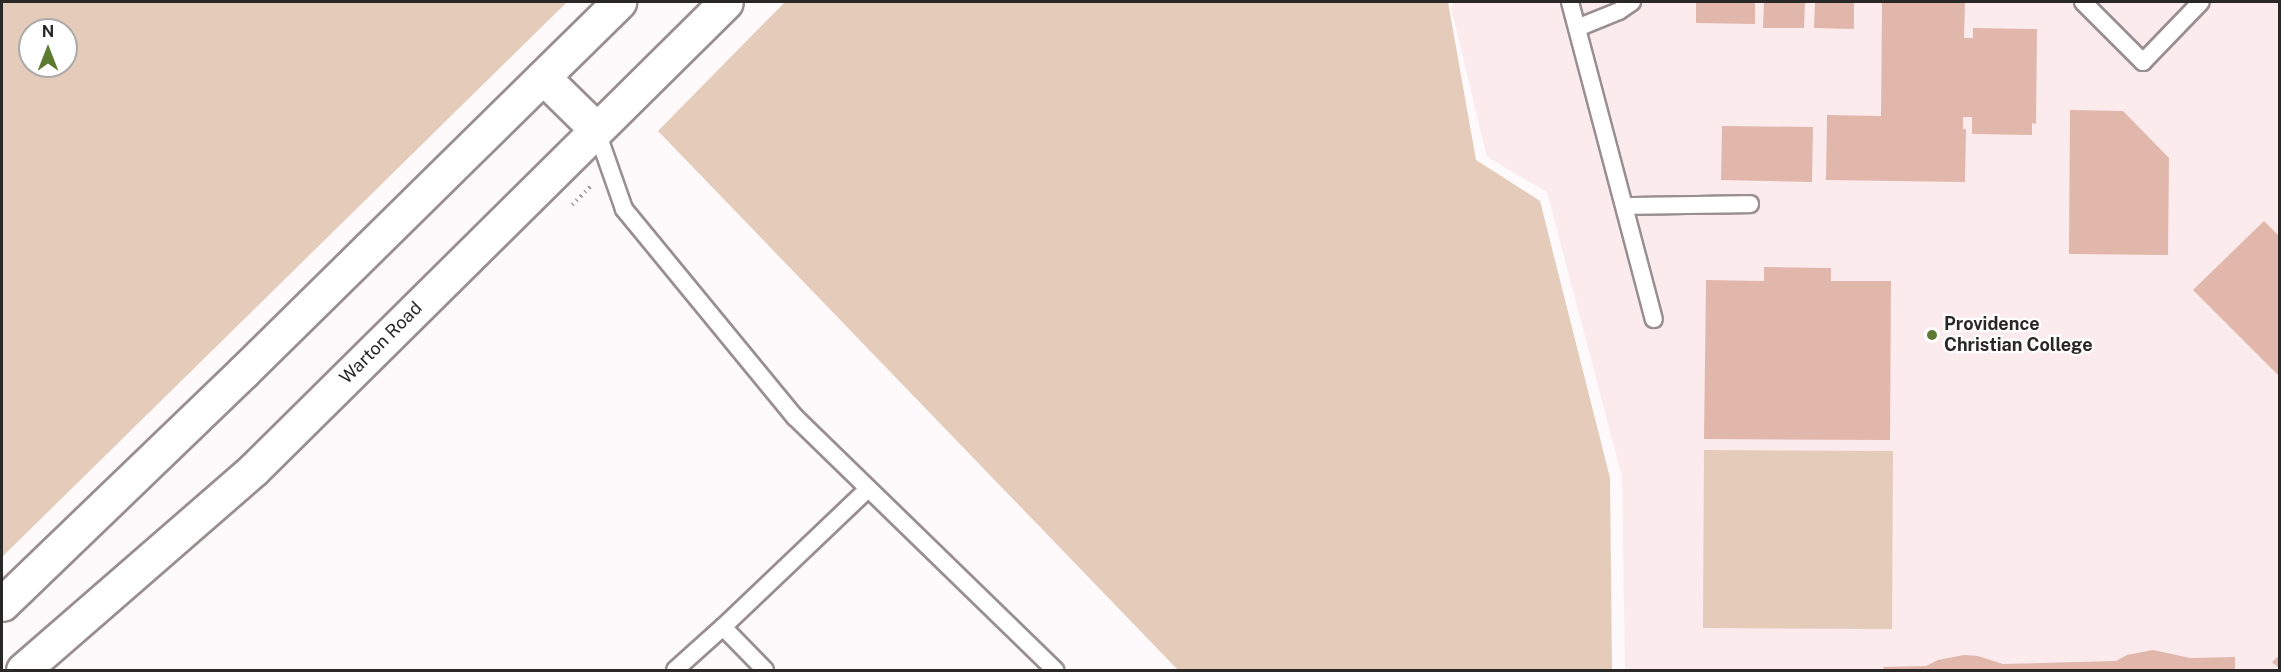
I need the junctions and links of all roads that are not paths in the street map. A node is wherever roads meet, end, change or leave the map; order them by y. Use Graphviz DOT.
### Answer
graph roads {
  1 [pos="619,2"];
  2 [pos="726,2"];
  3 [pos="1570,2"];
  4 [pos="1632,2"];
  5 [pos="2083,2"];
  6 [pos="2201,2"];
  7 [pos="1577,28"];
  8 [pos="543,77"];
  9 [pos="596,129"];
  10 [pos="1750,204"];
  11 [pos="1625,206"];
  12 [pos="1654,319"];
  13 [pos="868,489"];
  14 [pos="2,604"];
  15 [pos="723,627"];
  16 [pos="23,670"];
  17 [pos="675,670"];
  18 [pos="765,670"];
  19 [pos="1055,670"];
  1 -- 8 [label="main road"];
  2 -- 9 [label="main road, Warton Road"];
  3 -- 7 [label="lane"];
  4 -- 7 [label="lane"];
  5 -- 6 [label="lane"];
  7 -- 11 [label="lane"];
  8 -- 9 [label="main road"];
  8 -- 14 [label="main road"];
  9 -- 13 [label="lane"];
  9 -- 16 [label="main road, Warton Road"];
  10 -- 11 [label="lane"];
  11 -- 12 [label="lane"];
  13 -- 15 [label="lane"];
  13 -- 19 [label="lane"];
  15 -- 17 [label="lane"];
  15 -- 18 [label="lane"];
}
